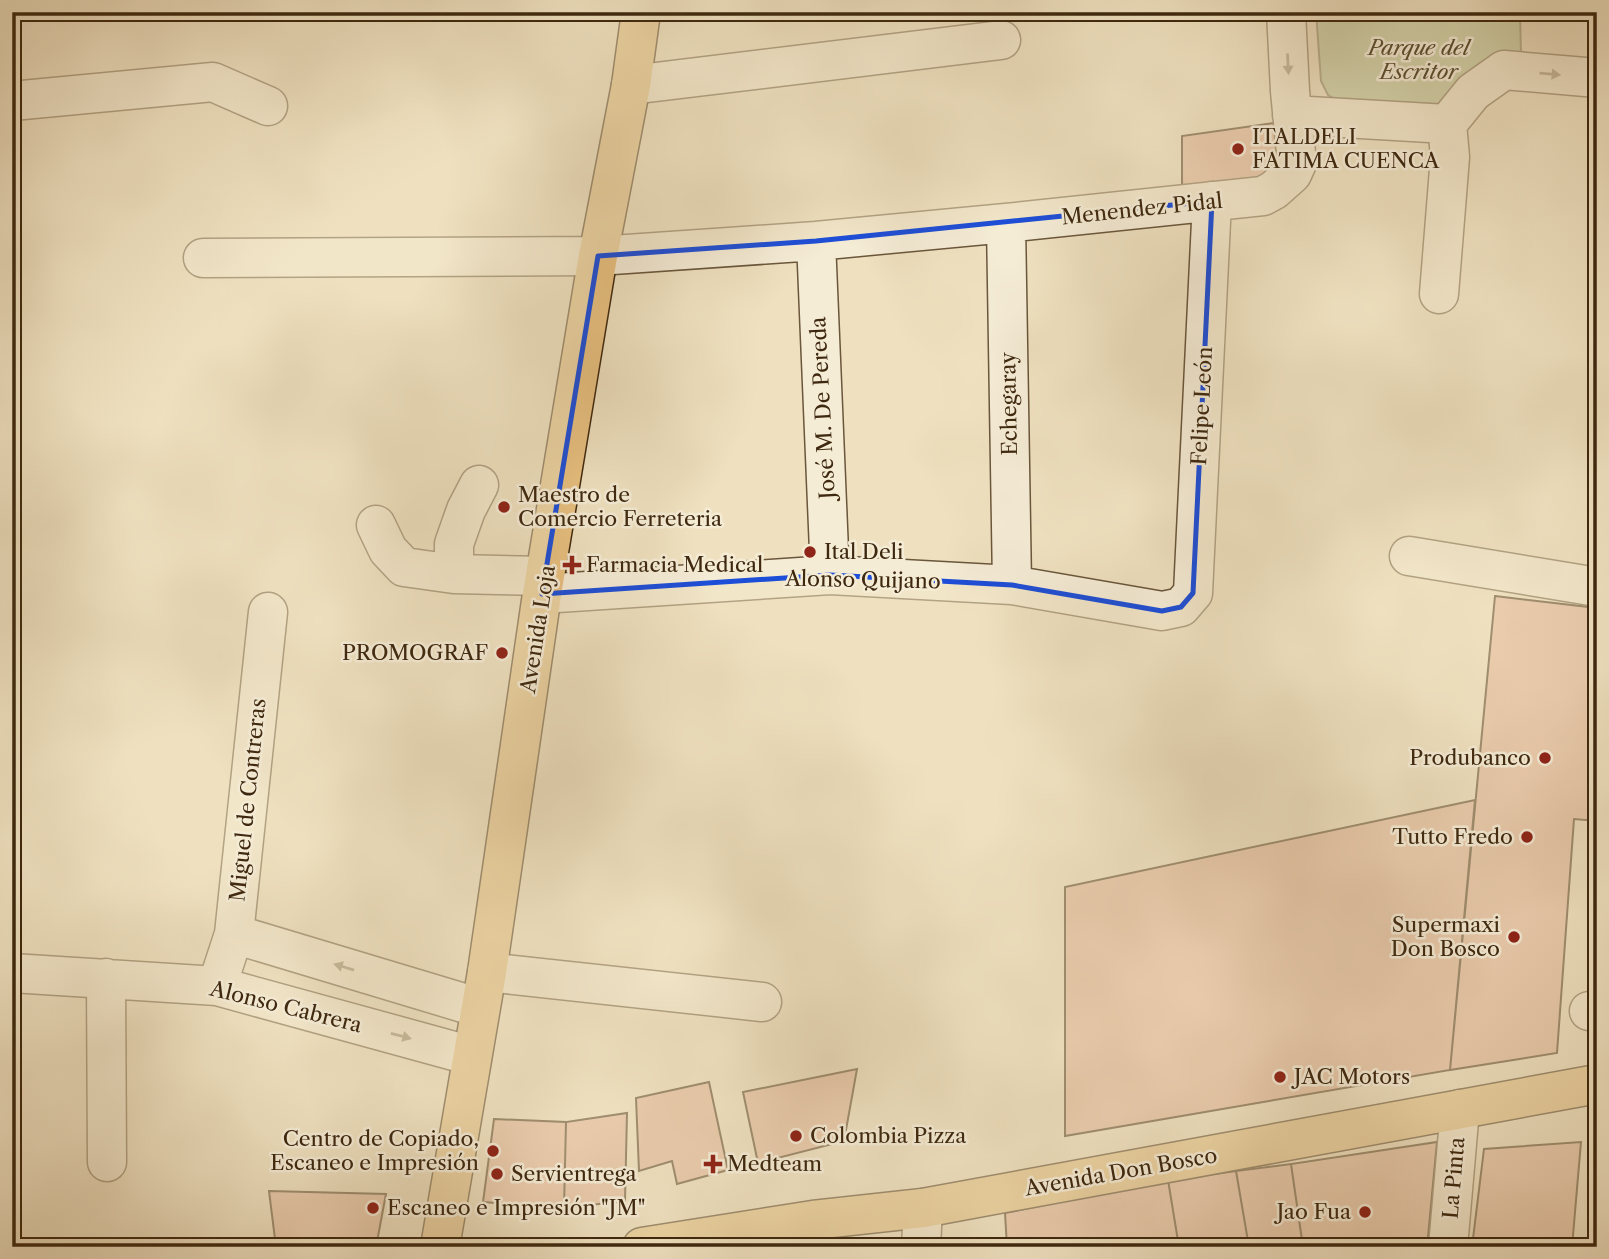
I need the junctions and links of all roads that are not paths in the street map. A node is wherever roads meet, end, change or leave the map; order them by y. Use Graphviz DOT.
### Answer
graph roads {
  1 [pos="641,12"];
  2 [pos="1286,12"];
  3 [pos="1002,40"];
  4 [pos="1597,78"];
  5 [pos="631,85"];
  6 [pos="12,101"];
  7 [pos="268,106"];
  8 [pos="1292,115"];
  9 [pos="1447,124"];
  10 [pos="1212,201"];
  11 [pos="1006,223"];
  12 [pos="816,241"];
  13 [pos="598,256"];
  14 [pos="203,258"];
  15 [pos="1439,294"];
  16 [pos="479,485"];
  17 [pos="376,525"];
  18 [pos="1409,556"];
  19 [pos="454,574"];
  20 [pos="830,575"];
  21 [pos="544,585"];
  22 [pos="1012,585"];
  23 [pos="1597,587"];
  24 [pos="1181,607"];
  25 [pos="268,612"];
  26 [pos="234,934"];
  27 [pos="12,973"];
  28 [pos="106,978"];
  29 [pos="217,986"];
  30 [pos="483,990"];
  31 [pos="762,1002"];
  32 [pos="472,1056"];
  33 [pos="1597,1084"];
  34 [pos="1460,1109"];
  35 [pos="107,1162"];
  36 [pos="923,1208"];
  37 [pos="440,1247"];
  38 [pos="642,1247"];
  39 [pos="921,1247"];
  40 [pos="1448,1247"];
  1 -- 5 [label="main road, Avenida Loja"];
  2 -- 8 [label="street, one-way"];
  3 -- 5 [label="street"];
  9 -- 4 [label="street, one-way"];
  5 -- 13 [label="main road, Avenida Loja"];
  6 -- 7 [label="street"];
  8 -- 9 [label="street"];
  8 -- 10 [label="street, Menendez Pidal"];
  9 -- 15 [label="street"];
  10 -- 11 [label="street, Menendez Pidal"];
  10 -- 24 [label="street, Felipe León"];
  11 -- 12 [label="street, Menendez Pidal"];
  11 -- 22 [label="street, Echegaray"];
  12 -- 13 [label="street, Menendez Pidal"];
  12 -- 20 [label="street, José M. De Pereda"];
  13 -- 14 [label="street, Menendez Pidal"];
  13 -- 21 [label="main road, Avenida Loja"];
  16 -- 19 [label="street"];
  17 -- 19 [label="street, Alonso Quijano"];
  18 -- 23 [label="street"];
  19 -- 21 [label="street, Alonso Quijano"];
  20 -- 21 [label="street, Alonso Quijano"];
  20 -- 22 [label="street, Alonso Quijano"];
  21 -- 30 [label="main road, Avenida Loja"];
  22 -- 24 [label="street, Alonso Quijano"];
  25 -- 26 [label="street, Miguel de Contreras"];
  26 -- 29 [label="street, Miguel de Contreras"];
  30 -- 26 [label="street, one-way"];
  27 -- 28 [label="street, Alonso Cabrera"];
  28 -- 29 [label="street, Alonso Cabrera"];
  28 -- 35 [label="street"];
  29 -- 32 [label="street, Alonso Cabrera, one-way"];
  30 -- 31 [label="street"];
  30 -- 32 [label="main road, Avenida Loja"];
  32 -- 37 [label="main road, Avenida Loja"];
  33 -- 34 [label="main road, Avenida Don Bosco"];
  34 -- 36 [label="main road, Avenida Don Bosco"];
  34 -- 40 [label="street, La Pinta"];
  36 -- 38 [label="main road, Avenida Don Bosco"];
  36 -- 39 [label="street"];
}
